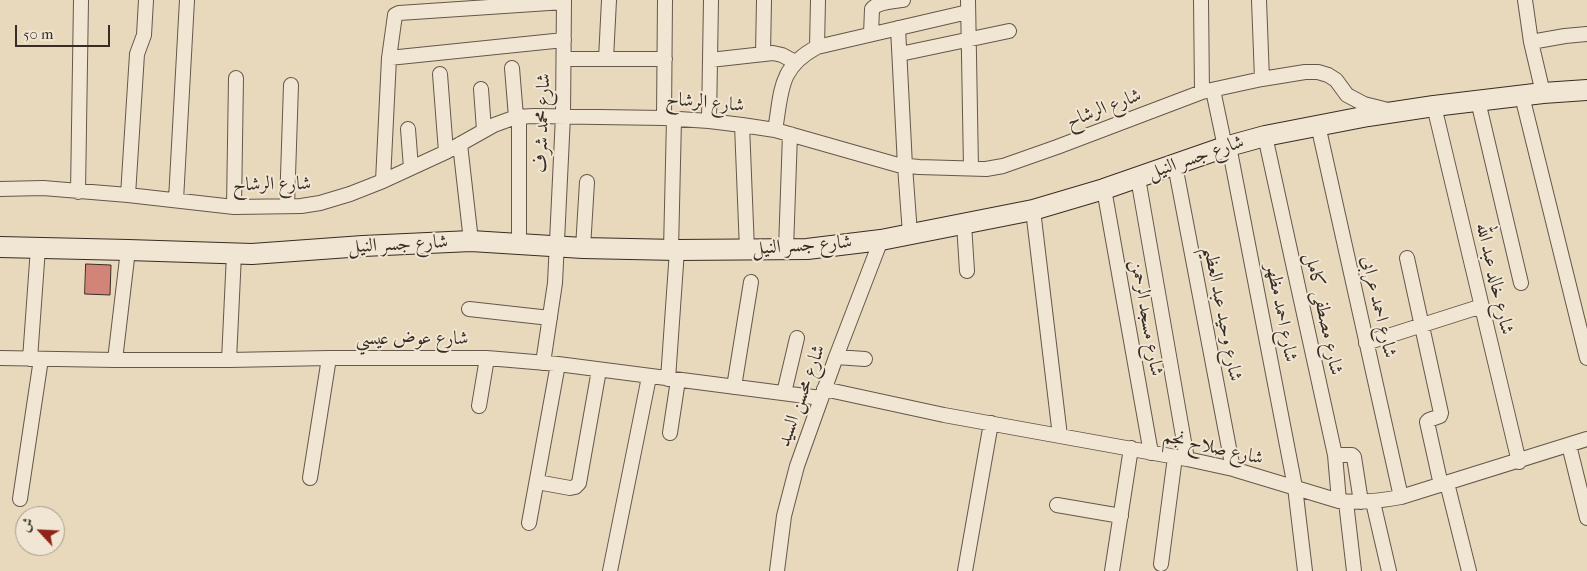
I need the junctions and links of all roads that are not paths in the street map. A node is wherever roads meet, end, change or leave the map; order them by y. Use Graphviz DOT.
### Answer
graph roads {
  1 [pos="82,0"];
  2 [pos="146,0"];
  3 [pos="187,0"];
  4 [pos="609,0"];
  5 [pos="666,0"];
  6 [pos="711,0"];
  7 [pos="764,0"];
  8 [pos="818,0"];
  9 [pos="903,0"];
  10 [pos="1201,0"];
  11 [pos="1259,0"];
  12 [pos="1525,0"];
  13 [pos="564,1"];
  14 [pos="968,6"];
  15 [pos="401,10"];
  16 [pos="898,28"];
  17 [pos="1009,30"];
  18 [pos="871,34"];
  19 [pos="1587,34"];
  20 [pos="968,39"];
  21 [pos="564,40"];
  22 [pos="1531,42"];
  23 [pos="817,47"];
  24 [pos="763,54"];
  25 [pos="900,54"];
  26 [pos="389,58"];
  27 [pos="564,59"];
  28 [pos="606,59"];
  29 [pos="665,59"];
  30 [pos="710,60"];
  31 [pos="795,62"];
  32 [pos="512,68"];
  33 [pos="440,74"];
  34 [pos="236,78"];
  35 [pos="1262,79"];
  36 [pos="291,85"];
  37 [pos="481,89"];
  38 [pos="1587,90"];
  39 [pos="1207,91"];
  40 [pos="1543,93"];
  41 [pos="1522,96"];
  42 [pos="1478,101"];
  43 [pos="1434,106"];
  44 [pos="1394,112"];
  45 [pos="563,116"];
  46 [pos="517,117"];
  47 [pos="669,118"];
  48 [pos="709,121"];
  49 [pos="742,125"];
  50 [pos="1318,125"];
  51 [pos="408,130"];
  52 [pos="484,130"];
  53 [pos="775,130"];
  54 [pos="790,134"];
  55 [pos="1265,136"];
  56 [pos="460,144"];
  57 [pos="1227,146"];
  58 [pos="446,152"];
  59 [pos="1175,165"];
  60 [pos="905,166"];
  61 [pos="411,168"];
  62 [pos="970,168"];
  63 [pos="1138,178"];
  64 [pos="383,181"];
  65 [pos="588,182"];
  66 [pos="0,189"];
  67 [pos="1104,189"];
  68 [pos="78,192"];
  69 [pos="128,195"];
  70 [pos="176,200"];
  71 [pos="234,206"];
  72 [pos="287,206"];
  73 [pos="1033,210"];
  74 [pos="964,224"];
  75 [pos="910,234"];
  76 [pos="881,240"];
  77 [pos="470,241"];
  78 [pos="520,244"];
  79 [pos="557,246"];
  80 [pos="0,247"];
  81 [pos="38,248"];
  82 [pos="583,248"];
  83 [pos="786,249"];
  84 [pos="128,250"];
  85 [pos="674,250"];
  86 [pos="747,250"];
  87 [pos="234,254"];
  88 [pos="1407,258"];
  89 [pos="967,271"];
  90 [pos="751,282"];
  91 [pos="1521,283"];
  92 [pos="1482,306"];
  93 [pos="469,309"];
  94 [pos="550,318"];
  95 [pos="1422,325"];
  96 [pos="797,338"];
  97 [pos="1366,343"];
  98 [pos="836,357"];
  99 [pos="0,358"];
  100 [pos="329,358"];
  101 [pos="487,358"];
  102 [pos="1587,358"];
  103 [pos="36,359"];
  104 [pos="865,359"];
  105 [pos="115,360"];
  106 [pos="229,360"];
  107 [pos="542,363"];
  108 [pos="558,364"];
  109 [pos="599,370"];
  110 [pos="649,377"];
  111 [pos="673,380"];
  112 [pos="734,387"];
  113 [pos="784,393"];
  114 [pos="822,394"];
  115 [pos="480,406"];
  116 [pos="991,423"];
  117 [pos="670,433"];
  118 [pos="1060,436"];
  119 [pos="1587,439"];
  120 [pos="1569,445"];
  121 [pos="1131,448"];
  122 [pos="1151,453"];
  123 [pos="1335,455"];
  124 [pos="1181,458"];
  125 [pos="1519,462"];
  126 [pos="1233,469"];
  127 [pos="310,478"];
  128 [pos="537,482"];
  129 [pos="1444,484"];
  130 [pos="1295,487"];
  131 [pos="1402,498"];
  132 [pos="20,499"];
  133 [pos="1342,501"];
  134 [pos="1367,502"];
  135 [pos="1057,505"];
  136 [pos="1121,516"];
  137 [pos="1587,518"];
  138 [pos="529,523"];
  139 [pos="1161,564"];
  140 [pos="610,571"];
  141 [pos="777,571"];
  142 [pos="965,571"];
  143 [pos="1112,571"];
  144 [pos="1305,571"];
  145 [pos="1354,571"];
  146 [pos="1389,571"];
  147 [pos="1469,571"];
  1 -- 68 [label="street"];
  2 -- 69 [label="street"];
  3 -- 70 [label="street"];
  4 -- 28 [label="street"];
  5 -- 29 [label="street"];
  6 -- 30 [label="street"];
  7 -- 24 [label="street"];
  8 -- 23 [label="street"];
  9 -- 18 [label="street"];
  10 -- 39 [label="street, شارع احمد مظهر"];
  11 -- 35 [label="street"];
  12 -- 22 [label="street"];
  13 -- 15 [label="street"];
  13 -- 21 [label="street, شارع محمد شرف"];
  14 -- 16 [label="street"];
  14 -- 20 [label="street"];
  15 -- 26 [label="street"];
  16 -- 18 [label="street"];
  16 -- 25 [label="street"];
  17 -- 20 [label="street"];
  18 -- 23 [label="street"];
  19 -- 22 [label="street"];
  20 -- 25 [label="street"];
  20 -- 62 [label="street"];
  21 -- 26 [label="street"];
  21 -- 27 [label="street, شارع محمد شرف"];
  22 -- 40 [label="street"];
  23 -- 31 [label="street"];
  24 -- 30 [label="street"];
  24 -- 31 [label="street"];
  25 -- 60 [label="street"];
  26 -- 64 [label="street"];
  27 -- 28 [label="street"];
  27 -- 45 [label="street, شارع محمد شرف"];
  28 -- 29 [label="street"];
  29 -- 47 [label="street"];
  30 -- 48 [label="street"];
  31 -- 53 [label="street"];
  32 -- 46 [label="street"];
  33 -- 58 [label="street"];
  34 -- 71 [label="street"];
  35 -- 39 [label="street, شارع الرشاح"];
  35 -- 44 [label="street, شارع الرشاح"];
  36 -- 72 [label="street"];
  37 -- 52 [label="street"];
  38 -- 40 [label="street, شارع جسر النيل"];
  39 -- 57 [label="street, شارع احمد مظهر"];
  39 -- 62 [label="street, شارع الرشاح"];
  40 -- 41 [label="street, شارع جسر النيل"];
  41 -- 42 [label="street, شارع جسر النيل"];
  41 -- 102 [label="street"];
  42 -- 43 [label="street, شارع جسر النيل"];
  42 -- 91 [label="street"];
  43 -- 44 [label="street, شارع جسر النيل"];
  43 -- 92 [label="street, شارع خالد عبد الله"];
  44 -- 50 [label="street, شارع جسر النيل"];
  45 -- 46 [label="street, شارع الرشاح"];
  45 -- 47 [label="street, شارع الرشاح"];
  45 -- 79 [label="street, شارع محمد شرف"];
  46 -- 52 [label="street, شارع الرشاح"];
  46 -- 78 [label="street"];
  47 -- 48 [label="street, شارع الرشاح"];
  47 -- 85 [label="street"];
  48 -- 49 [label="street, شارع الرشاح"];
  49 -- 53 [label="street, شارع الرشاح"];
  49 -- 86 [label="street"];
  50 -- 55 [label="street, شارع جسر النيل"];
  50 -- 97 [label="street, شارع احمد عرابى"];
  51 -- 61 [label="street"];
  52 -- 56 [label="street, شارع الرشاح"];
  53 -- 54 [label="street, شارع الرشاح"];
  54 -- 60 [label="street, شارع الرشاح"];
  54 -- 83 [label="street"];
  55 -- 57 [label="street, شارع جسر النيل"];
  55 -- 123 [label="street, شارع مصطفى كامل"];
  56 -- 58 [label="street, شارع الرشاح"];
  56 -- 77 [label="street"];
  57 -- 59 [label="street, شارع جسر النيل"];
  57 -- 130 [label="street, شارع احمد مظهر"];
  58 -- 61 [label="street, شارع الرشاح"];
  59 -- 63 [label="street, شارع جسر النيل"];
  59 -- 126 [label="street, شارع وحيد عبد العظيم"];
  60 -- 62 [label="street, شارع الرشاح"];
  60 -- 75 [label="street"];
  61 -- 64 [label="street, شارع الرشاح"];
  63 -- 67 [label="street, شارع جسر النيل"];
  63 -- 124 [label="street"];
  64 -- 72 [label="street, شارع الرشاح"];
  65 -- 82 [label="street"];
  66 -- 68 [label="street, شارع الرشاح"];
  67 -- 73 [label="street, شارع جسر النيل"];
  67 -- 122 [label="street, شارع مسجد الرحمن"];
  68 -- 69 [label="street, شارع الرشاح"];
  69 -- 70 [label="street, شارع الرشاح"];
  70 -- 71 [label="street, شارع الرشاح"];
  71 -- 72 [label="street, شارع الرشاح"];
  73 -- 74 [label="street, شارع جسر النيل"];
  73 -- 118 [label="street"];
  74 -- 75 [label="street, شارع جسر النيل"];
  74 -- 89 [label="street"];
  75 -- 76 [label="street, شارع جسر النيل"];
  76 -- 83 [label="street, شارع جسر النيل"];
  76 -- 98 [label="street, شارع محسن السيد"];
  77 -- 78 [label="street, شارع جسر النيل"];
  77 -- 87 [label="street, شارع جسر النيل"];
  78 -- 79 [label="street, شارع جسر النيل"];
  79 -- 82 [label="street, شارع جسر النيل"];
  79 -- 94 [label="street, شارع محمد شرف"];
  80 -- 81 [label="street, شارع جسر النيل"];
  81 -- 84 [label="street, شارع جسر النيل"];
  81 -- 103 [label="street"];
  82 -- 85 [label="street, شارع جسر النيل"];
  83 -- 86 [label="street, شارع جسر النيل"];
  84 -- 87 [label="street, شارع جسر النيل"];
  84 -- 105 [label="street"];
  85 -- 86 [label="street, شارع جسر النيل"];
  85 -- 111 [label="street"];
  87 -- 106 [label="street"];
  88 -- 95 [label="street"];
  90 -- 112 [label="street"];
  92 -- 95 [label="street"];
  92 -- 125 [label="street, شارع خالد عبد الله"];
  93 -- 94 [label="street"];
  94 -- 107 [label="street, شارع محمد شرف"];
  95 -- 97 [label="street"];
  95 -- 129 [label="street"];
  96 -- 113 [label="street"];
  97 -- 131 [label="street, شارع احمد عرابى"];
  98 -- 104 [label="street"];
  98 -- 114 [label="street, شارع محسن السيد"];
  99 -- 103 [label="street, شارع عوض عيسي"];
  100 -- 101 [label="street, شارع عوض عيسي"];
  100 -- 106 [label="street, شارع عوض عيسي"];
  100 -- 127 [label="street"];
  101 -- 107 [label="street, شارع عوض عيسي"];
  101 -- 115 [label="street"];
  103 -- 105 [label="street, شارع عوض عيسي"];
  103 -- 132 [label="street"];
  105 -- 106 [label="street, شارع عوض عيسي"];
  107 -- 108 [label="street, شارع عوض عيسي"];
  108 -- 109 [label="street, شارع عوض عيسي"];
  108 -- 128 [label="street"];
  109 -- 110 [label="street, شارع عوض عيسي"];
  109 -- 128 [label="street"];
  110 -- 111 [label="street, شارع عوض عيسي"];
  110 -- 140 [label="street"];
  111 -- 112 [label="street, شارع عوض عيسي"];
  111 -- 117 [label="street"];
  112 -- 113 [label="street, شارع عوض عيسي"];
  113 -- 114 [label="street, شارع عوض عيسي"];
  114 -- 116 [label="street, شارع صلاح نجم"];
  114 -- 141 [label="street, شارع محسن السيد"];
  116 -- 118 [label="street, شارع صلاح نجم"];
  116 -- 142 [label="street"];
  118 -- 121 [label="street, شارع صلاح نجم"];
  119 -- 120 [label="street, شارع صلاح نجم"];
  120 -- 125 [label="street, شارع صلاح نجم"];
  120 -- 137 [label="street"];
  121 -- 122 [label="street, شارع صلاح نجم"];
  121 -- 136 [label="street"];
  122 -- 124 [label="street, شارع صلاح نجم"];
  123 -- 133 [label="street, شارع مصطفى كامل"];
  123 -- 134 [label="street"];
  124 -- 126 [label="street, شارع صلاح نجم"];
  124 -- 139 [label="street"];
  125 -- 129 [label="street, شارع صلاح نجم"];
  126 -- 130 [label="street, شارع صلاح نجم"];
  128 -- 138 [label="street"];
  129 -- 131 [label="street, شارع صلاح نجم"];
  129 -- 147 [label="street"];
  130 -- 133 [label="street, شارع صلاح نجم"];
  130 -- 144 [label="street, شارع احمد مظهر"];
  131 -- 134 [label="street, شارع صلاح نجم"];
  133 -- 134 [label="street, شارع صلاح نجم"];
  133 -- 145 [label="street, شارع مصطفى كامل"];
  134 -- 146 [label="street"];
  135 -- 136 [label="street"];
  136 -- 143 [label="street"];
}
